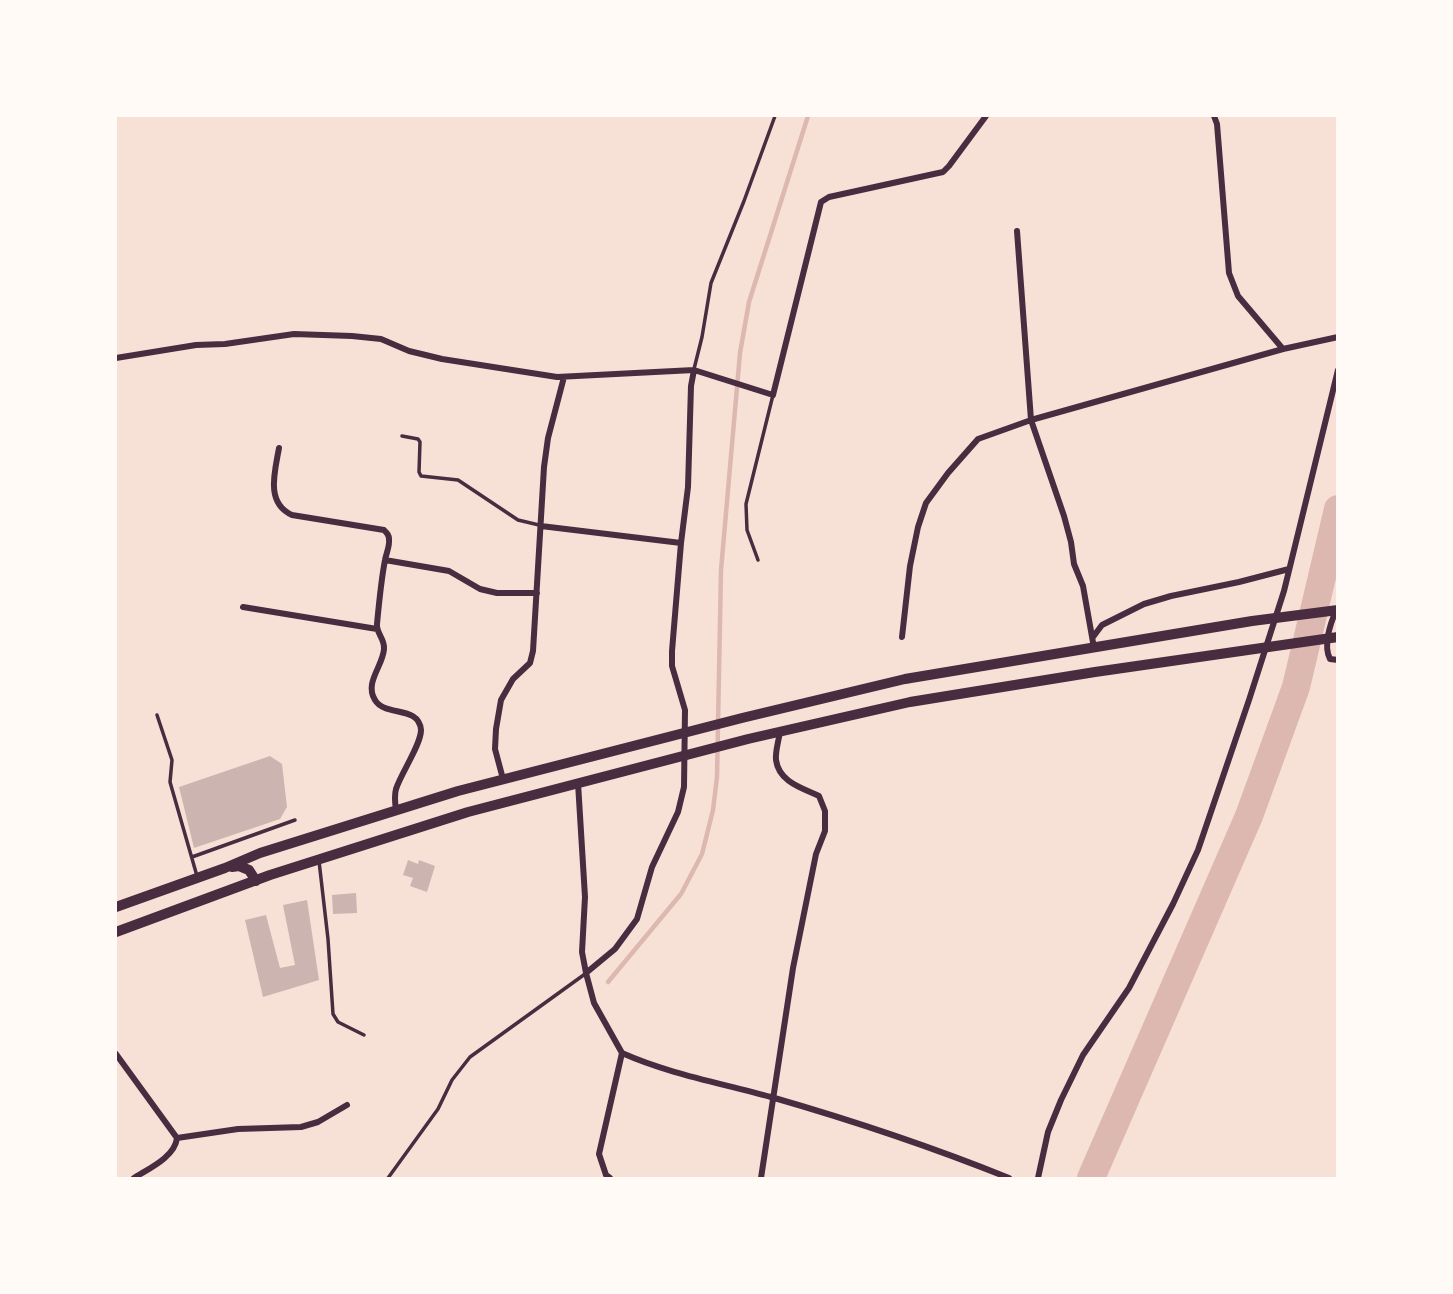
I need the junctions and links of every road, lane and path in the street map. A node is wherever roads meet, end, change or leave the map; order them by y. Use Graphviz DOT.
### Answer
graph roads {
  1 [pos="775,116"];
  2 [pos="986,116"];
  3 [pos="1214,116"];
  4 [pos="1017,231"];
  5 [pos="1338,337"];
  6 [pos="1283,349"];
  7 [pos="116,358"];
  8 [pos="694,370"];
  9 [pos="1338,370"];
  10 [pos="564,377"];
  11 [pos="773,395"];
  12 [pos="1031,420"];
  13 [pos="402,436"];
  14 [pos="279,448"];
  15 [pos="541,526"];
  16 [pos="681,543"];
  17 [pos="385,560"];
  18 [pos="758,560"];
  19 [pos="1289,569"];
  20 [pos="537,593"];
  21 [pos="243,607"];
  22 [pos="1338,608"];
  23 [pos="377,629"];
  24 [pos="902,637"];
  25 [pos="1338,637"];
  26 [pos="1093,643"];
  27 [pos="1338,660"];
  28 [pos="157,715"];
  29 [pos="780,731"];
  30 [pos="503,779"];
  31 [pos="578,783"];
  32 [pos="396,810"];
  33 [pos="295,820"];
  34 [pos="192,857"];
  35 [pos="319,859"];
  36 [pos="225,868"];
  37 [pos="197,878"];
  38 [pos="256,881"];
  39 [pos="116,907"];
  40 [pos="116,932"];
  41 [pos="586,973"];
  42 [pos="364,1035"];
  43 [pos="116,1054"];
  44 [pos="622,1054"];
  45 [pos="773,1098"];
  46 [pos="347,1105"];
  47 [pos="177,1138"];
  48 [pos="134,1178"];
  49 [pos="388,1178"];
  50 [pos="610,1178"];
  51 [pos="761,1178"];
  52 [pos="1009,1178"];
  53 [pos="1038,1178"];
  1 -- 8 [label="lane"];
  2 -- 11 [label="street"];
  3 -- 6 [label="street"];
  4 -- 12 [label="street"];
  5 -- 6 [label="street"];
  6 -- 12 [label="street"];
  7 -- 10 [label="street"];
  8 -- 10 [label="street"];
  8 -- 11 [label="street"];
  8 -- 16 [label="street"];
  9 -- 19 [label="street"];
  10 -- 15 [label="street"];
  11 -- 18 [label="lane"];
  12 -- 24 [label="street"];
  12 -- 26 [label="street"];
  13 -- 15 [label="lane"];
  14 -- 17 [label="street"];
  15 -- 16 [label="street"];
  15 -- 20 [label="street"];
  16 -- 41 [label="street"];
  17 -- 20 [label="street"];
  17 -- 23 [label="street"];
  19 -- 26 [label="street"];
  19 -- 53 [label="street"];
  20 -- 30 [label="street"];
  21 -- 23 [label="street"];
  22 -- 26 [label="main road"];
  22 -- 27 [label="street"];
  23 -- 32 [label="street"];
  25 -- 29 [label="main road"];
  26 -- 30 [label="main road"];
  28 -- 34 [label="lane"];
  29 -- 31 [label="main road"];
  29 -- 45 [label="street"];
  30 -- 32 [label="main road"];
  31 -- 35 [label="main road"];
  31 -- 41 [label="street"];
  32 -- 36 [label="main road"];
  33 -- 34 [label="lane"];
  34 -- 37 [label="lane"];
  35 -- 38 [label="main road"];
  35 -- 42 [label="lane"];
  36 -- 37 [label="main road"];
  36 -- 38 [label="main road"];
  37 -- 39 [label="main road"];
  38 -- 40 [label="main road"];
  41 -- 44 [label="street"];
  41 -- 49 [label="lane"];
  43 -- 47 [label="street"];
  44 -- 45 [label="street"];
  44 -- 50 [label="street"];
  45 -- 51 [label="street"];
  45 -- 52 [label="street"];
  46 -- 47 [label="street"];
  47 -- 48 [label="street"];
}
